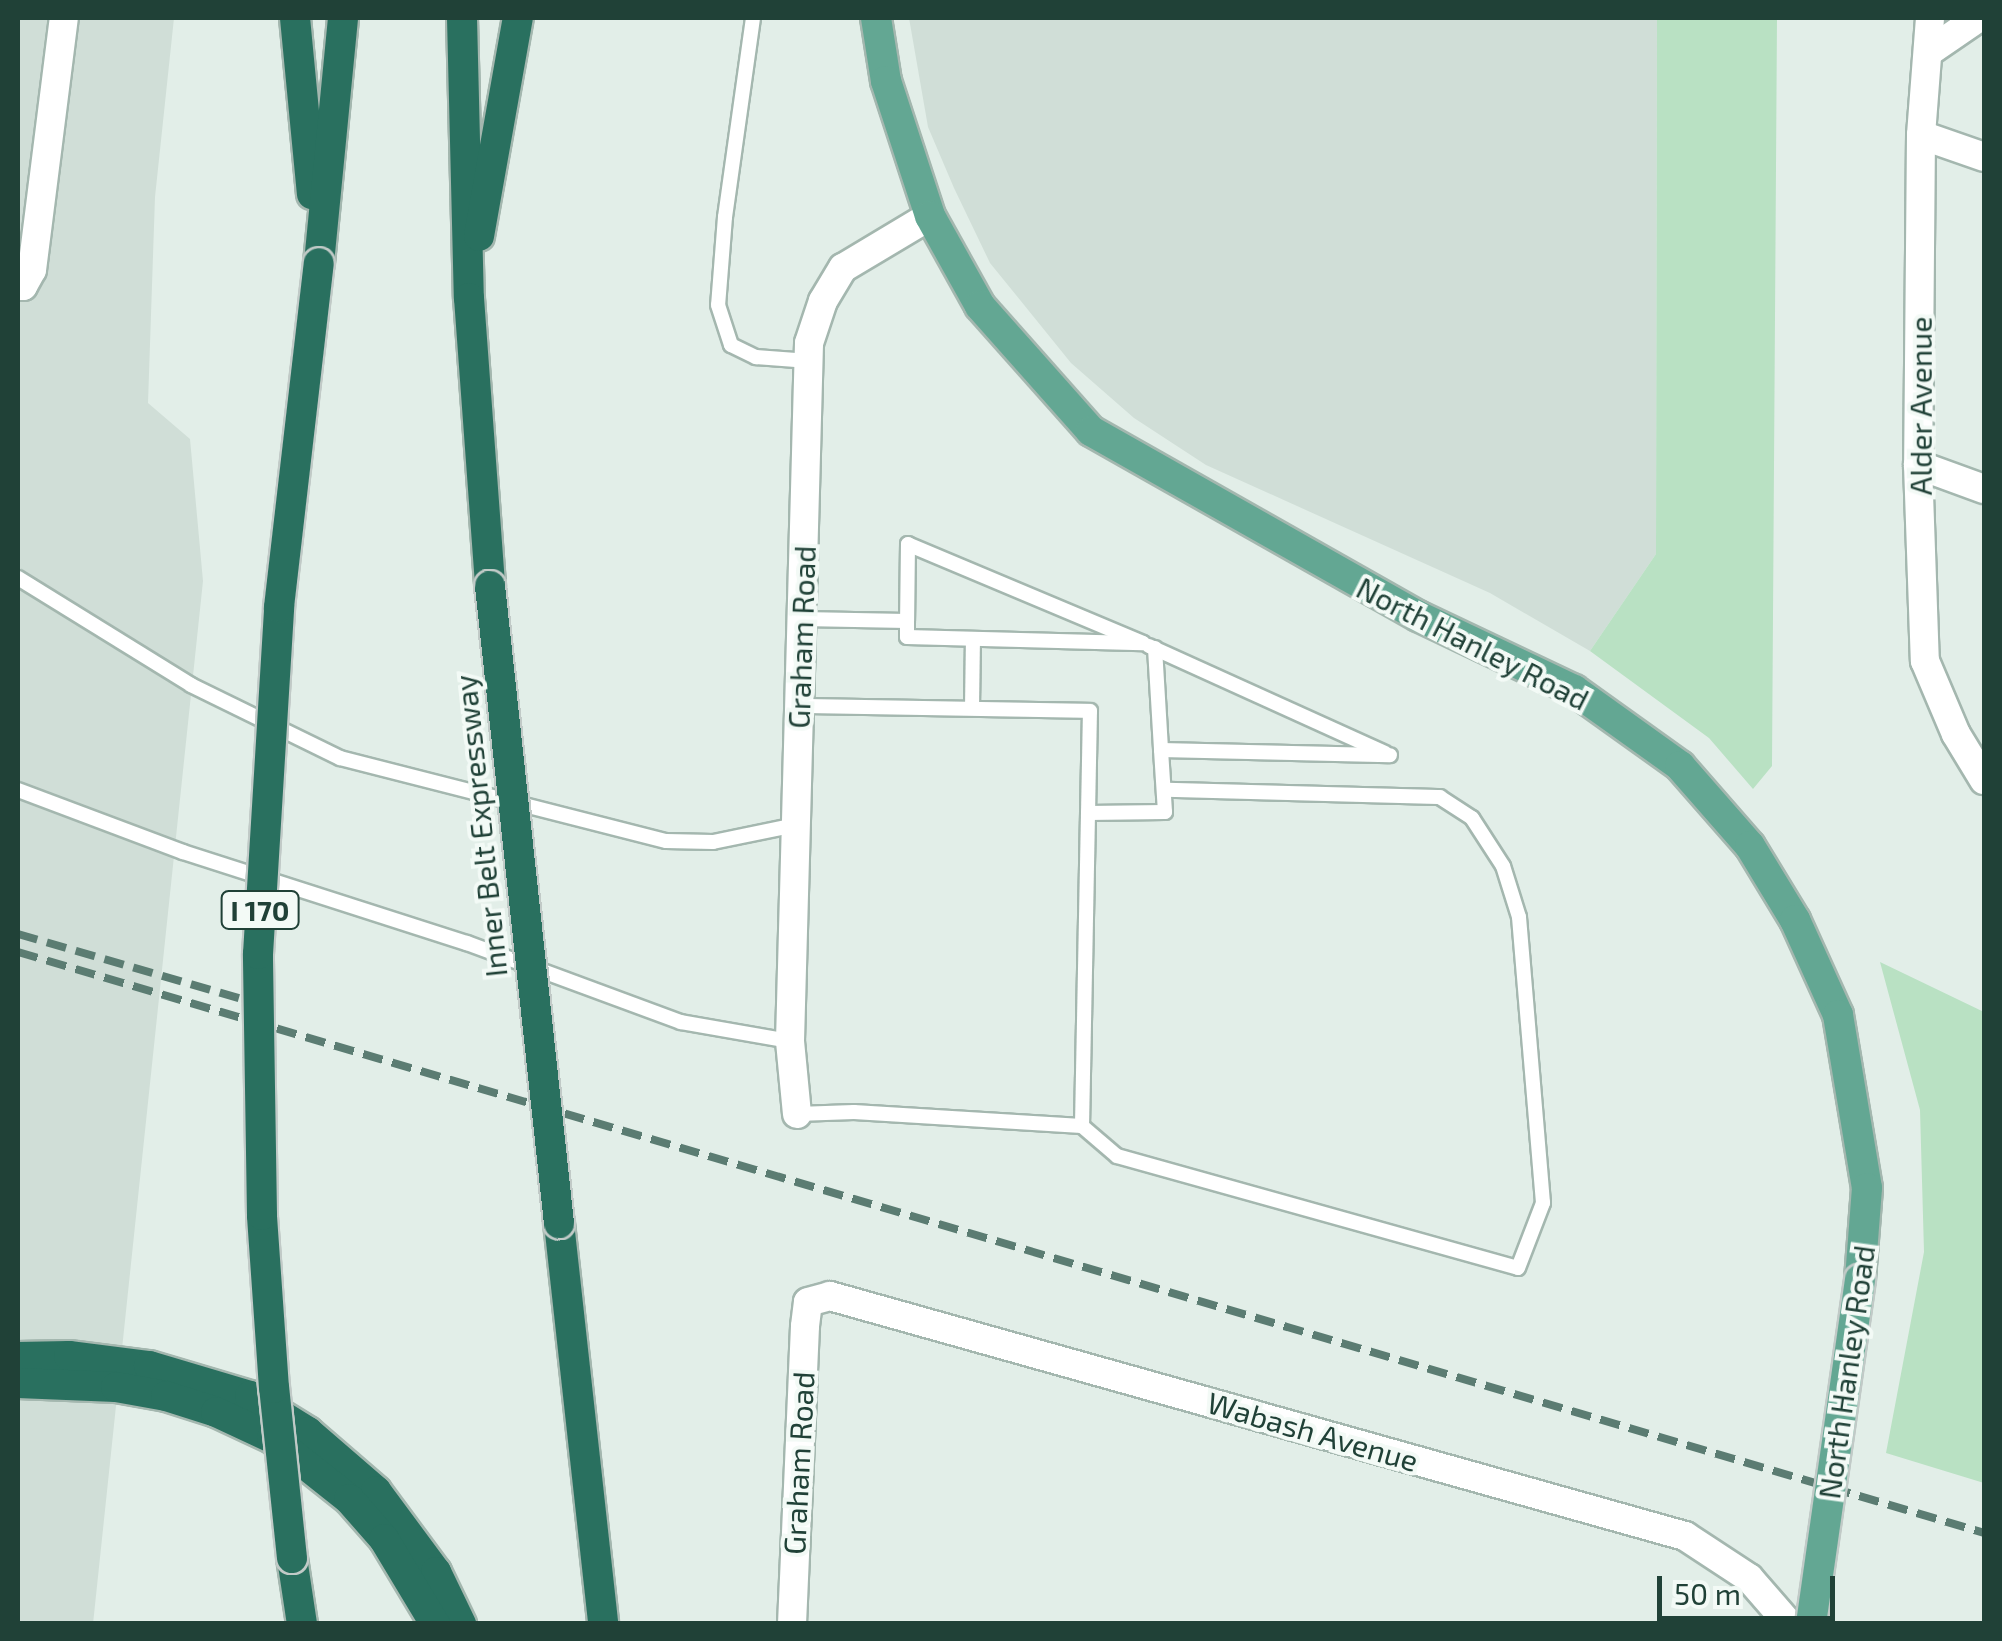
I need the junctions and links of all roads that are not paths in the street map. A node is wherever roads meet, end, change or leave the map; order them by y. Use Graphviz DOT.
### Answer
graph roads {
  1 [pos="64,18"];
  2 [pos="295,18"];
  3 [pos="343,18"];
  4 [pos="462,18"];
  5 [pos="518,18"];
  6 [pos="753,18"];
  7 [pos="876,18"];
  8 [pos="1930,18"];
  9 [pos="1978,18"];
  10 [pos="1930,52"];
  11 [pos="1922,135"];
  12 [pos="1984,157"];
  13 [pos="930,216"];
  14 [pos="319,263"];
  15 [pos="20,286"];
  16 [pos="469,298"];
  17 [pos="809,361"];
  18 [pos="1918,465"];
  19 [pos="1984,488"];
  20 [pos="18,578"];
  21 [pos="802,618"];
  22 [pos="907,620"];
  23 [pos="973,638"];
  24 [pos="1149,646"];
  25 [pos="799,706"];
  26 [pos="972,708"];
  27 [pos="1162,750"];
  28 [pos="1984,780"];
  29 [pos="18,790"];
  30 [pos="1164,790"];
  31 [pos="1088,813"];
  32 [pos="796,824"];
  33 [pos="790,1041"];
  34 [pos="797,1114"];
  35 [pos="1082,1126"];
  36 [pos="808,1302"];
  37 [pos="18,1356"];
  38 [pos="18,1383"];
  39 [pos="302,1624"];
  40 [pos="435,1624"];
  41 [pos="461,1624"];
  42 [pos="603,1624"];
  43 [pos="792,1624"];
  44 [pos="1789,1624"];
  45 [pos="1812,1624"];
  1 -- 15 [label="street"];
  2 -- 14 [label="highway"];
  3 -- 14 [label="highway, I 170"];
  4 -- 16 [label="highway, Inner Belt Expressway"];
  5 -- 16 [label="highway"];
  6 -- 17 [label="lane"];
  7 -- 13 [label="main road, North Hanley Road"];
  8 -- 10 [label="street, Alder Avenue"];
  9 -- 10 [label="street"];
  10 -- 11 [label="street, Alder Avenue"];
  11 -- 12 [label="street"];
  11 -- 18 [label="street, Alder Avenue"];
  13 -- 17 [label="street, Graham Road"];
  13 -- 45 [label="main road, North Hanley Road, bridge"];
  14 -- 39 [label="highway, I 170, bridge"];
  16 -- 42 [label="highway, Inner Belt Expressway, bridge"];
  17 -- 21 [label="street, Graham Road"];
  18 -- 19 [label="street"];
  18 -- 28 [label="street, Alder Avenue"];
  20 -- 32 [label="lane"];
  21 -- 22 [label="lane"];
  21 -- 25 [label="street, Graham Road"];
  22 -- 23 [label="lane"];
  22 -- 24 [label="lane"];
  23 -- 24 [label="lane"];
  23 -- 26 [label="lane"];
  24 -- 27 [label="lane"];
  24 -- 27 [label="lane"];
  25 -- 26 [label="lane"];
  25 -- 32 [label="street, Graham Road"];
  26 -- 31 [label="lane"];
  27 -- 30 [label="lane"];
  29 -- 33 [label="lane"];
  30 -- 31 [label="lane"];
  30 -- 35 [label="lane"];
  31 -- 35 [label="lane"];
  32 -- 33 [label="street, Graham Road"];
  33 -- 34 [label="street, Graham Road"];
  34 -- 35 [label="lane"];
  36 -- 43 [label="street, Graham Road"];
  36 -- 44 [label="street, Wabash Avenue"];
  37 -- 41 [label="highway"];
  38 -- 40 [label="highway"];
}
